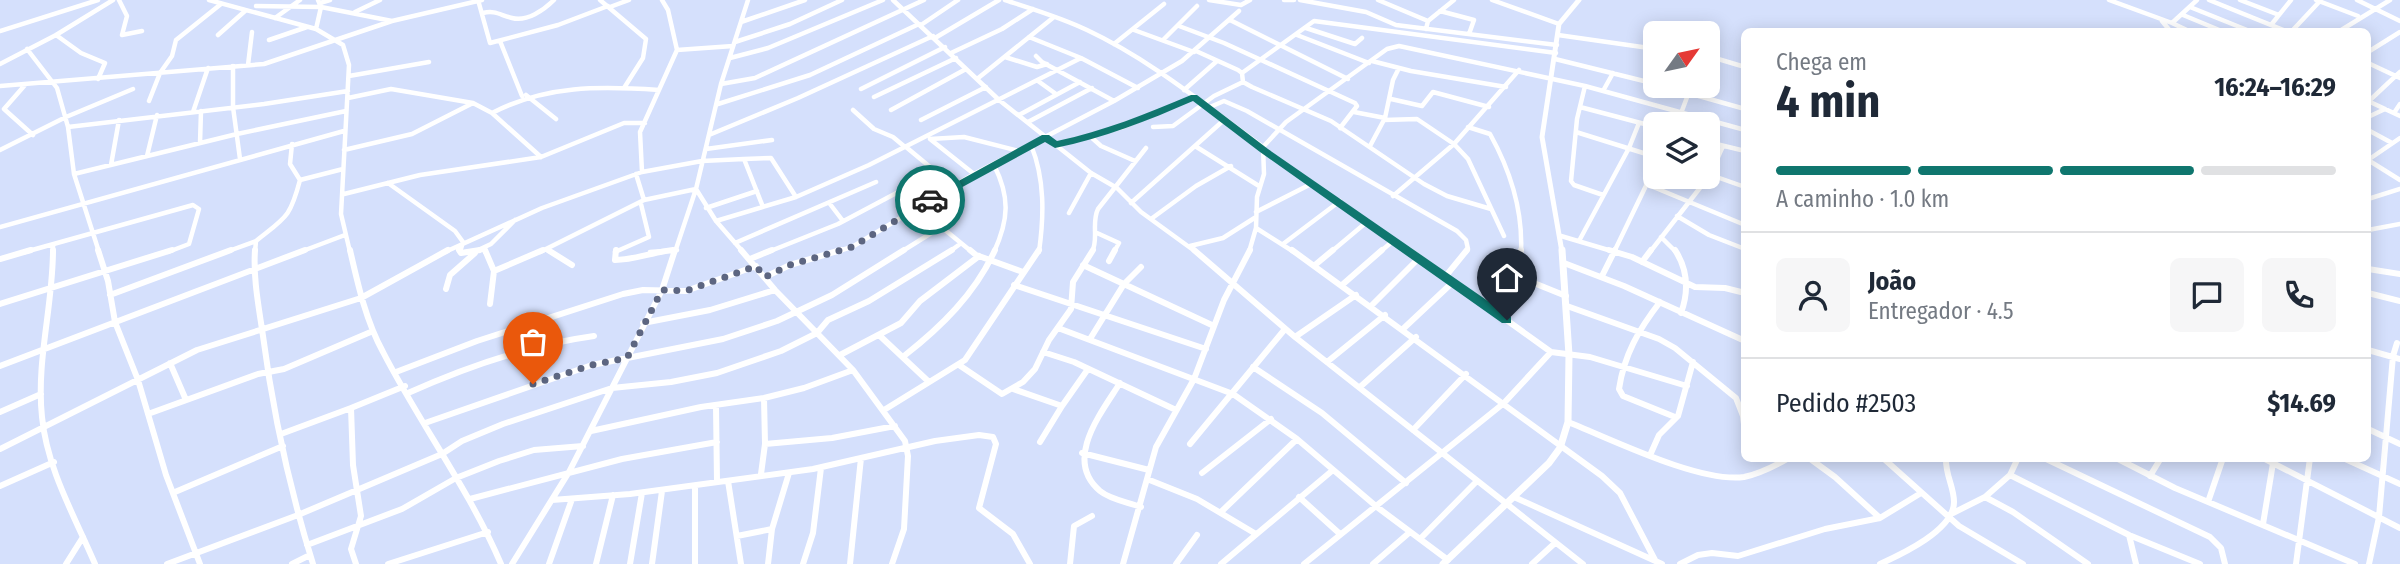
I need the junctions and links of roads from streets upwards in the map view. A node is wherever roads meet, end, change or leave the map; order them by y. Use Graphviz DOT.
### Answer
graph roads {
  1 [pos="98,0"];
  2 [pos="116,0"];
  3 [pos="209,0"];
  4 [pos="264,0"];
  5 [pos="300,0"];
  6 [pos="330,0"];
  7 [pos="380,0"];
  8 [pos="479,0"];
  9 [pos="554,0"];
  10 [pos="600,0"];
  11 [pos="629,0"];
  12 [pos="662,0"];
  13 [pos="748,0"];
  14 [pos="805,0"];
  15 [pos="842,0"];
  16 [pos="883,0"];
  17 [pos="893,0"];
  18 [pos="924,0"];
  19 [pos="958,0"];
  20 [pos="999,0"];
  21 [pos="1005,0"];
  22 [pos="1209,0"];
  23 [pos="1250,0"];
  24 [pos="1284,0"];
  25 [pos="1294,0"];
  26 [pos="1300,0"];
  27 [pos="1378,0"];
  28 [pos="1492,0"];
  29 [pos="1513,0"];
  30 [pos="1578,0"];
  31 [pos="2109,0"];
  32 [pos="2197,0"];
  33 [pos="2209,0"];
  34 [pos="2240,0"];
  35 [pos="2291,0"];
  36 [pos="2357,0"];
  37 [pos="2390,0"];
  38 [pos="1452,1"];
  39 [pos="2318,1"];
  40 [pos="320,3"];
  41 [pos="221,4"];
  42 [pos="1164,4"];
  43 [pos="291,5"];
  44 [pos="256,6"];
  45 [pos="1197,6"];
  46 [pos="1507,6"];
  47 [pos="609,7"];
  48 [pos="2190,7"];
  49 [pos="1397,8"];
  50 [pos="1033,9"];
  51 [pos="2378,9"];
  52 [pos="247,11"];
  53 [pos="905,11"];
  54 [pos="1239,11"];
  55 [pos="355,12"];
  56 [pos="1440,12"];
  57 [pos="483,13"];
  58 [pos="2183,15"];
  59 [pos="2279,15"];
  60 [pos="2358,16"];
  61 [pos="1054,17"];
  62 [pos="275,18"];
  63 [pos="1386,19"];
  64 [pos="392,20"];
  65 [pos="1230,20"];
  66 [pos="1428,21"];
  67 [pos="2162,21"];
  68 [pos="2400,21"];
  69 [pos="741,22"];
  70 [pos="2172,23"];
  71 [pos="920,24"];
  72 [pos="1559,24"];
  73 [pos="2271,25"];
  74 [pos="1179,26"];
  75 [pos="307,27"];
  76 [pos="1306,28"];
  77 [pos="2168,28"];
  78 [pos="2183,28"];
  79 [pos="2214,28"];
  80 [pos="2242,28"];
  81 [pos="2279,28"];
  82 [pos="2294,28"];
  83 [pos="2344,28"];
  84 [pos="316,29"];
  85 [pos="1426,29"];
  86 [pos="1134,30"];
  87 [pos="0,31"];
  88 [pos="142,31"];
  89 [pos="252,32"];
  90 [pos="2400,32"];
  91 [pos="1409,34"];
  92 [pos="1469,34"];
  93 [pos="56,35"];
  94 [pos="218,35"];
  95 [pos="1297,35"];
  96 [pos="1558,35"];
  97 [pos="934,37"];
  98 [pos="1029,37"];
  99 [pos="1212,37"];
  100 [pos="1362,38"];
  101 [pos="269,40"];
  102 [pos="1163,40"];
  103 [pos="338,41"];
  104 [pos="500,41"];
  105 [pos="734,44"];
  106 [pos="1114,44"];
  107 [pos="1281,46"];
  108 [pos="1399,46"];
  109 [pos="945,47"];
  110 [pos="1643,47"];
  111 [pos="27,49"];
  112 [pos="677,50"];
  113 [pos="2371,50"];
  114 [pos="1195,51"];
  115 [pos="1556,51"];
  116 [pos="954,56"];
  117 [pos="1036,56"];
  118 [pos="1004,57"];
  119 [pos="730,58"];
  120 [pos="1081,58"];
  121 [pos="1258,59"];
  122 [pos="1720,60"];
  123 [pos="1217,61"];
  124 [pos="429,62"];
  125 [pos="1371,62"];
  126 [pos="0,64"];
  127 [pos="1047,64"];
  128 [pos="2371,64"];
  129 [pos="248,65"];
  130 [pos="233,66"];
  131 [pos="1741,66"];
  132 [pos="208,68"];
  133 [pos="1399,68"];
  134 [pos="966,69"];
  135 [pos="1519,70"];
  136 [pos="1060,71"];
  137 [pos="160,73"];
  138 [pos="1242,73"];
  139 [pos="1613,73"];
  140 [pos="1161,75"];
  141 [pos="2398,75"];
  142 [pos="349,76"];
  143 [pos="1551,78"];
  144 [pos="98,79"];
  145 [pos="976,79"];
  146 [pos="1348,79"];
  147 [pos="1038,81"];
  148 [pos="1643,81"];
  149 [pos="1080,82"];
  150 [pos="1243,82"];
  151 [pos="53,83"];
  152 [pos="721,84"];
  153 [pos="26,85"];
  154 [pos="0,86"];
  155 [pos="1585,86"];
  156 [pos="986,87"];
  157 [pos="1506,87"];
  158 [pos="624,88"];
  159 [pos="1092,88"];
  160 [pos="1138,88"];
  161 [pos="133,89"];
  162 [pos="862,89"];
  163 [pos="659,90"];
  164 [pos="1184,90"];
  165 [pos="1603,91"];
  166 [pos="348,94"];
  167 [pos="1056,94"];
  168 [pos="1328,94"];
  169 [pos="524,96"];
  170 [pos="874,97"];
  171 [pos="1194,97"];
  172 [pos="1709,98"];
  173 [pos="2371,98"];
  174 [pos="1391,99"];
  175 [pos="999,100"];
  176 [pos="149,101"];
  177 [pos="1114,101"];
  178 [pos="2371,102"];
  179 [pos="473,103"];
  180 [pos="718,104"];
  181 [pos="1204,104"];
  182 [pos="2400,104"];
  183 [pos="233,107"];
  184 [pos="1210,107"];
  185 [pos="1489,107"];
  186 [pos="1580,107"];
  187 [pos="1741,108"];
  188 [pos="2385,109"];
  189 [pos="853,110"];
  190 [pos="891,110"];
  191 [pos="1304,110"];
  192 [pos="201,111"];
  193 [pos="346,111"];
  194 [pos="193,112"];
  195 [pos="1354,112"];
  196 [pos="1678,112"];
  197 [pos="492,113"];
  198 [pos="2394,113"];
  199 [pos="157,115"];
  200 [pos="1019,116"];
  201 [pos="2371,116"];
  202 [pos="2400,116"];
  203 [pos="66,117"];
  204 [pos="556,119"];
  205 [pos="1384,119"];
  206 [pos="119,120"];
  207 [pos="920,120"];
  208 [pos="1224,120"];
  209 [pos="1028,122"];
  210 [pos="645,123"];
  211 [pos="1639,123"];
  212 [pos="1720,123"];
  213 [pos="1643,124"];
  214 [pos="68,127"];
  215 [pos="1153,127"];
  216 [pos="1468,127"];
  217 [pos="1280,128"];
  218 [pos="1340,128"];
  219 [pos="1741,129"];
  220 [pos="344,131"];
  221 [pos="1576,132"];
  222 [pos="2371,132"];
  223 [pos="237,134"];
  224 [pos="33,135"];
  225 [pos="709,135"];
  226 [pos="1046,137"];
  227 [pos="1091,137"];
  228 [pos="928,138"];
  229 [pos="2400,138"];
  230 [pos="772,140"];
  231 [pos="200,143"];
  232 [pos="292,144"];
  233 [pos="2392,144"];
  234 [pos="1031,145"];
  235 [pos="1055,145"];
  236 [pos="1195,145"];
  237 [pos="1454,145"];
  238 [pos="1720,145"];
  239 [pos="1370,146"];
  240 [pos="1723,146"];
  241 [pos="905,147"];
  242 [pos="1146,148"];
  243 [pos="1629,148"];
  244 [pos="706,149"];
  245 [pos="1263,149"];
  246 [pos="0,150"];
  247 [pos="344,150"];
  248 [pos="1741,150"];
  249 [pos="1019,151"];
  250 [pos="1720,152"];
  251 [pos="1643,153"];
  252 [pos="147,156"];
  253 [pos="541,156"];
  254 [pos="2371,158"];
  255 [pos="240,159"];
  256 [pos="744,159"];
  257 [pos="702,161"];
  258 [pos="1135,161"];
  259 [pos="2371,162"];
  260 [pos="111,165"];
  261 [pos="994,165"];
  262 [pos="1231,166"];
  263 [pos="343,169"];
  264 [pos="936,172"];
  265 [pos="639,173"];
  266 [pos="1091,173"];
  267 [pos="74,174"];
  268 [pos="974,174"];
  269 [pos="1720,178"];
  270 [pos="1414,179"];
  271 [pos="300,180"];
  272 [pos="2400,180"];
  273 [pos="876,182"];
  274 [pos="388,183"];
  275 [pos="1313,183"];
  276 [pos="953,186"];
  277 [pos="1259,186"];
  278 [pos="1741,186"];
  279 [pos="1117,188"];
  280 [pos="696,189"];
  281 [pos="1644,189"];
  282 [pos="1659,189"];
  283 [pos="1698,189"];
  284 [pos="2400,189"];
  285 [pos="757,191"];
  286 [pos="344,194"];
  287 [pos="1604,195"];
  288 [pos="1393,196"];
  289 [pos="796,197"];
  290 [pos="2371,197"];
  291 [pos="1340,201"];
  292 [pos="1689,201"];
  293 [pos="643,202"];
  294 [pos="1131,203"];
  295 [pos="82,204"];
  296 [pos="830,204"];
  297 [pos="763,207"];
  298 [pos="706,208"];
  299 [pos="918,208"];
  300 [pos="1491,209"];
  301 [pos="1069,213"];
  302 [pos="1256,214"];
  303 [pos="1677,216"];
  304 [pos="517,218"];
  305 [pos="1150,219"];
  306 [pos="716,221"];
  307 [pos="843,221"];
  308 [pos="1368,221"];
  309 [pos="1741,223"];
  310 [pos="2400,225"];
  311 [pos="0,227"];
  312 [pos="941,227"];
  313 [pos="1256,228"];
  314 [pos="2371,230"];
  315 [pos="91,232"];
  316 [pos="486,232"];
  317 [pos="1097,233"];
  318 [pos="345,235"];
  319 [pos="1504,236"];
  320 [pos="1561,236"];
  321 [pos="1661,237"];
  322 [pos="497,239"];
  323 [pos="1394,240"];
  324 [pos="256,241"];
  325 [pos="1579,241"];
  326 [pos="463,242"];
  327 [pos="735,243"];
  328 [pos="53,244"];
  329 [pos="960,244"];
  330 [pos="1283,244"];
  331 [pos="1189,246"];
  332 [pos="1741,247"];
  333 [pos="484,249"];
  334 [pos="546,249"];
  335 [pos="677,250"];
  336 [pos="1613,251"];
  337 [pos="475,253"];
  338 [pos="979,256"];
  339 [pos="1419,258"];
  340 [pos="0,259"];
  341 [pos="750,259"];
  342 [pos="990,260"];
  343 [pos="1109,261"];
  344 [pos="1485,262"];
  345 [pos="1564,262"];
  346 [pos="1643,262"];
  347 [pos="572,265"];
  348 [pos="1083,265"];
  349 [pos="1315,265"];
  350 [pos="756,266"];
  351 [pos="1141,267"];
  352 [pos="2371,269"];
  353 [pos="254,270"];
  354 [pos="494,271"];
  355 [pos="104,272"];
  356 [pos="1023,272"];
  357 [pos="2400,274"];
  358 [pos="1445,276"];
  359 [pos="1602,276"];
  360 [pos="765,277"];
  361 [pos="1518,277"];
  362 [pos="1234,282"];
  363 [pos="1453,282"];
  364 [pos="1124,284"];
  365 [pos="1686,284"];
  366 [pos="1014,285"];
  367 [pos="1342,285"];
  368 [pos="52,286"];
  369 [pos="446,289"];
  370 [pos="662,290"];
  371 [pos="775,290"];
  372 [pos="1741,292"];
  373 [pos="2371,294"];
  374 [pos="110,295"];
  375 [pos="1356,295"];
  376 [pos="1566,296"];
  377 [pos="361,298"];
  378 [pos="2400,301"];
  379 [pos="1660,302"];
  380 [pos="0,304"];
  381 [pos="490,304"];
  382 [pos="1072,304"];
  383 [pos="1371,306"];
  384 [pos="1567,306"];
  385 [pos="797,312"];
  386 [pos="1681,313"];
  387 [pos="1385,315"];
  388 [pos="1103,316"];
  389 [pos="115,322"];
  390 [pos="643,323"];
  391 [pos="1213,326"];
  392 [pos="261,328"];
  393 [pos="1058,328"];
  394 [pos="1404,328"];
  395 [pos="1285,329"];
  396 [pos="373,331"];
  397 [pos="1638,331"];
  398 [pos="817,333"];
  399 [pos="879,335"];
  400 [pos="594,336"];
  401 [pos="1295,337"];
  402 [pos="1416,337"];
  403 [pos="1090,339"];
  404 [pos="1741,339"];
  405 [pos="2397,343"];
  406 [pos="43,349"];
  407 [pos="1206,349"];
  408 [pos="2371,351"];
  409 [pos="1043,352"];
  410 [pos="1551,352"];
  411 [pos="840,355"];
  412 [pos="1569,355"];
  413 [pos="904,356"];
  414 [pos="2396,357"];
  415 [pos="627,358"];
  416 [pos="1327,362"];
  417 [pos="1693,362"];
  418 [pos="170,363"];
  419 [pos="959,365"];
  420 [pos="0,366"];
  421 [pos="1253,367"];
  422 [pos="1622,367"];
  423 [pos="1088,369"];
  424 [pos="853,370"];
  425 [pos="396,372"];
  426 [pos="268,373"];
  427 [pos="1466,374"];
  428 [pos="1194,379"];
  429 [pos="138,380"];
  430 [pos="929,382"];
  431 [pos="1120,383"];
  432 [pos="1687,386"];
  433 [pos="1360,387"];
  434 [pos="612,388"];
  435 [pos="407,389"];
  436 [pos="1013,389"];
  437 [pos="41,394"];
  438 [pos="1233,394"];
  439 [pos="764,398"];
  440 [pos="1736,398"];
  441 [pos="1741,399"];
  442 [pos="186,400"];
  443 [pos="1504,403"];
  444 [pos="716,405"];
  445 [pos="1062,406"];
  446 [pos="351,408"];
  447 [pos="884,410"];
  448 [pos="1175,410"];
  449 [pos="1741,411"];
  450 [pos="0,412"];
  451 [pos="148,414"];
  452 [pos="1675,417"];
  453 [pos="1271,419"];
  454 [pos="1568,422"];
  455 [pos="425,423"];
  456 [pos="895,426"];
  457 [pos="44,429"];
  458 [pos="1413,429"];
  459 [pos="2371,430"];
  460 [pos="590,431"];
  461 [pos="281,435"];
  462 [pos="2385,437"];
  463 [pos="1297,439"];
  464 [pos="717,442"];
  465 [pos="1040,442"];
  466 [pos="765,444"];
  467 [pos="1190,444"];
  468 [pos="2400,444"];
  469 [pos="282,446"];
  470 [pos="583,446"];
  471 [pos="908,448"];
  472 [pos="1560,448"];
  473 [pos="0,449"];
  474 [pos="1082,453"];
  475 [pos="1651,453"];
  476 [pos="442,454"];
  477 [pos="1444,455"];
  478 [pos="861,458"];
  479 [pos="54,462"];
  480 [pos="1779,462"];
  481 [pos="1814,462"];
  482 [pos="1888,462"];
  483 [pos="1946,462"];
  484 [pos="2016,462"];
  485 [pos="2052,462"];
  486 [pos="2124,462"];
  487 [pos="2159,462"];
  488 [pos="2222,462"];
  489 [pos="2309,462"];
  490 [pos="2351,462"];
  491 [pos="2273,463"];
  492 [pos="821,468"];
  493 [pos="1149,470"];
  494 [pos="1333,470"];
  495 [pos="569,472"];
  496 [pos="789,472"];
  497 [pos="761,474"];
  498 [pos="1202,474"];
  499 [pos="2010,474"];
  500 [pos="2150,476"];
  501 [pos="2381,476"];
  502 [pos="456,478"];
  503 [pos="1147,480"];
  504 [pos="2307,480"];
  505 [pos="728,481"];
  506 [pos="717,482"];
  507 [pos="1476,482"];
  508 [pos="1406,483"];
  509 [pos="2400,484"];
  510 [pos="0,486"];
  511 [pos="695,487"];
  512 [pos="359,489"];
  513 [pos="662,491"];
  514 [pos="175,492"];
  515 [pos="642,493"];
  516 [pos="1921,493"];
  517 [pos="613,495"];
  518 [pos="1299,497"];
  519 [pos="1514,497"];
  520 [pos="1985,497"];
  521 [pos="470,499"];
  522 [pos="572,499"];
  523 [pos="552,500"];
  524 [pos="2208,502"];
  525 [pos="1506,505"];
  526 [pos="1141,507"];
  527 [pos="1377,507"];
  528 [pos="1221,512"];
  529 [pos="299,515"];
  530 [pos="1951,515"];
  531 [pos="1092,516"];
  532 [pos="2379,517"];
  533 [pos="1880,518"];
  534 [pos="2263,524"];
  535 [pos="358,527"];
  536 [pos="2400,528"];
  537 [pos="772,529"];
  538 [pos="488,532"];
  539 [pos="1409,533"];
  540 [pos="1256,534"];
  541 [pos="1339,534"];
  542 [pos="1197,535"];
  543 [pos="737,536"];
  544 [pos="2129,536"];
  545 [pos="83,537"];
  546 [pos="1420,539"];
  547 [pos="2298,539"];
  548 [pos="1555,543"];
  549 [pos="307,545"];
  550 [pos="197,552"];
  551 [pos="310,555"];
  552 [pos="2182,556"];
  553 [pos="2008,560"];
  554 [pos="1446,562"];
  555 [pos="1658,562"];
  556 [pos="66,564"];
  557 [pos="95,564"];
  558 [pos="167,564"];
  559 [pos="200,564"];
  560 [pos="292,564"];
  561 [pos="313,564"];
  562 [pos="356,564"];
  563 [pos="388,564"];
  564 [pos="501,564"];
  565 [pos="512,564"];
  566 [pos="549,564"];
  567 [pos="596,564"];
  568 [pos="630,564"];
  569 [pos="652,564"];
  570 [pos="695,564"];
  571 [pos="741,564"];
  572 [pos="768,564"];
  573 [pos="803,564"];
  574 [pos="850,564"];
  575 [pos="892,564"];
  576 [pos="1030,564"];
  577 [pos="1070,564"];
  578 [pos="1123,564"];
  579 [pos="1176,564"];
  580 [pos="1221,564"];
  581 [pos="1304,564"];
  582 [pos="1373,564"];
  583 [pos="1532,564"];
  584 [pos="1583,564"];
  585 [pos="1680,564"];
  586 [pos="1880,564"];
  587 [pos="2023,564"];
  588 [pos="2088,564"];
  589 [pos="2136,564"];
  590 [pos="2184,564"];
  591 [pos="2200,564"];
  592 [pos="2225,564"];
  593 [pos="2296,564"];
  594 [pos="2355,564"];
  595 [pos="2368,564"];
  1 -- 87 [label="street"];
  2 -- 88 [label="street"];
  2 -- 93 [label="street"];
  3 -- 41 [label="street"];
  4 -- 44 [label="street"];
  5 -- 43 [label="street"];
  6 -- 40 [label="street"];
  7 -- 55 [label="street"];
  8 -- 57 [label="street"];
  8 -- 64 [label="street"];
  9 -- 57 [label="street"];
  10 -- 47 [label="street"];
  11 -- 47 [label="street"];
  12 -- 112 [label="street"];
  13 -- 69 [label="street"];
  14 -- 69 [label="street"];
  15 -- 105 [label="street"];
  16 -- 119 [label="street"];
  17 -- 53 [label="street"];
  18 -- 53 [label="street"];
  19 -- 71 [label="street"];
  20 -- 97 [label="street"];
  21 -- 50 [label="street"];
  22 -- 23 [label="street"];
  24 -- 25 [label="street"];
  26 -- 63 [label="street"];
  27 -- 49 [label="street"];
  28 -- 46 [label="street"];
  29 -- 46 [label="street"];
  30 -- 72 [label="street"];
  31 -- 67 [label="street"];
  32 -- 48 [label="street"];
  33 -- 73 [label="street"];
  34 -- 59 [label="street"];
  35 -- 59 [label="street"];
  36 -- 51 [label="street"];
  37 -- 51 [label="street"];
  38 -- 56 [label="street"];
  39 -- 60 [label="street"];
  39 -- 82 [label="street"];
  40 -- 43 [label="street"];
  40 -- 55 [label="street"];
  40 -- 84 [label="street"];
  41 -- 52 [label="street"];
  41 -- 137 [label="street"];
  42 -- 86 [label="street"];
  43 -- 44 [label="street"];
  43 -- 62 [label="street"];
  44 -- 52 [label="street"];
  45 -- 74 [label="street"];
  46 -- 72 [label="street"];
  47 -- 104 [label="street"];
  47 -- 158 [label="street"];
  48 -- 58 [label="street"];
  48 -- 80 [label="street"];
  49 -- 63 [label="street"];
  49 -- 66 [label="street"];
  50 -- 61 [label="street"];
  50 -- 116 [label="street"];
  51 -- 60 [label="street"];
  51 -- 68 [label="street"];
  52 -- 62 [label="street"];
  52 -- 94 [label="street"];
  53 -- 71 [label="street"];
  53 -- 152 [label="street"];
  54 -- 65 [label="street"];
  55 -- 64 [label="street"];
  56 -- 66 [label="street"];
  56 -- 92 [label="street"];
  57 -- 104 [label="street"];
  58 -- 70 [label="street"];
  58 -- 79 [label="street"];
  59 -- 73 [label="street"];
  60 -- 83 [label="street"];
  61 -- 98 [label="street"];
  61 -- 106 [label="street"];
  62 -- 75 [label="street"];
  63 -- 85 [label="street"];
  64 -- 103 [label="street"];
  65 -- 99 [label="street"];
  65 -- 107 [label="street"];
  66 -- 85 [label="street"];
  67 -- 70 [label="street"];
  67 -- 77 [label="street"];
  69 -- 105 [label="street"];
  70 -- 78 [label="street"];
  71 -- 97 [label="street"];
  71 -- 180 [label="street"];
  72 -- 96 [label="street"];
  73 -- 81 [label="street"];
  74 -- 99 [label="street"];
  74 -- 102 [label="street"];
  75 -- 84 [label="street"];
  75 -- 101 [label="street"];
  76 -- 91 [label="street"];
  76 -- 95 [label="street"];
  76 -- 100 [label="street"];
  84 -- 103 [label="street"];
  85 -- 92 [label="street"];
  86 -- 102 [label="street"];
  86 -- 106 [label="street"];
  89 -- 129 [label="street"];
  90 -- 113 [label="street"];
  91 -- 108 [label="street"];
  91 -- 115 [label="street"];
  92 -- 115 [label="street"];
  93 -- 111 [label="street"];
  93 -- 144 [label="street"];
  95 -- 107 [label="street"];
  95 -- 125 [label="street"];
  96 -- 110 [label="street"];
  96 -- 115 [label="street"];
  97 -- 109 [label="street"];
  97 -- 225 [label="street"];
  98 -- 118 [label="street"];
  98 -- 120 [label="street"];
  99 -- 114 [label="street"];
  99 -- 121 [label="street"];
  102 -- 114 [label="street"];
  103 -- 129 [label="street"];
  103 -- 142 [label="street"];
  104 -- 169 [label="street"];
  105 -- 112 [label="street"];
  105 -- 119 [label="street"];
  106 -- 140 [label="street"];
  107 -- 121 [label="street"];
  107 -- 146 [label="street"];
  108 -- 125 [label="street"];
  108 -- 135 [label="street"];
  109 -- 116 [label="street"];
  109 -- 162 [label="street"];
  111 -- 126 [label="street"];
  111 -- 151 [label="street"];
  112 -- 163 [label="street"];
  114 -- 123 [label="street"];
  114 -- 140 [label="street"];
  115 -- 139 [label="street"];
  115 -- 143 [label="street"];
  116 -- 134 [label="street"];
  116 -- 170 [label="street"];
  117 -- 127 [label="street"];
  118 -- 127 [label="street"];
  118 -- 145 [label="street"];
  119 -- 152 [label="street"];
  120 -- 136 [label="street"];
  120 -- 160 [label="street"];
  121 -- 138 [label="street"];
  121 -- 168 [label="street"];
  122 -- 131 [label="street"];
  123 -- 138 [label="street"];
  123 -- 164 [label="street"];
  124 -- 142 [label="street"];
  125 -- 133 [label="street"];
  125 -- 146 [label="street"];
  127 -- 136 [label="street"];
  128 -- 141 [label="street"];
  129 -- 130 [label="street"];
  130 -- 132 [label="street"];
  130 -- 183 [label="street"];
  132 -- 137 [label="street"];
  132 -- 194 [label="street"];
  133 -- 157 [label="street"];
  133 -- 174 [label="street"];
  134 -- 145 [label="street"];
  134 -- 190 [label="street"];
  135 -- 143 [label="street"];
  135 -- 157 [label="street"];
  136 -- 147 [label="street"];
  136 -- 149 [label="street"];
  137 -- 144 [label="street"];
  137 -- 176 [label="street"];
  138 -- 150 [label="street"];
  139 -- 148 [label="street"];
  139 -- 165 [label="street"];
  140 -- 160 [label="street"];
  140 -- 164 [label="street"];
  141 -- 173 [label="street"];
  142 -- 166 [label="street"];
  143 -- 155 [label="street"];
  143 -- 320 [label="street"];
  144 -- 151 [label="street"];
  145 -- 156 [label="street"];
  146 -- 168 [label="street"];
  147 -- 167 [label="street"];
  147 -- 175 [label="street"];
  149 -- 159 [label="street"];
  149 -- 167 [label="street"];
  150 -- 181 [label="street"];
  150 -- 191 [label="street"];
  151 -- 153 [label="street"];
  151 -- 203 [label="street"];
  152 -- 180 [label="street"];
  153 -- 154 [label="street"];
  153 -- 224 [label="street"];
  155 -- 165 [label="street"];
  155 -- 186 [label="street"];
  156 -- 175 [label="street"];
  156 -- 207 [label="street"];
  157 -- 185 [label="street"];
  158 -- 163 [label="street"];
  158 -- 169 [label="street"];
  159 -- 177 [label="street"];
  159 -- 209 [label="street"];
  160 -- 177 [label="street"];
  161 -- 203 [label="street"];
  163 -- 210 [label="street"];
  164 -- 171 [label="street"];
  165 -- 196 [label="street"];
  166 -- 179 [label="street"];
  166 -- 183 [label="street"];
  166 -- 193 [label="street"];
  167 -- 200 [label="street"];
  168 -- 191 [label="street"];
  168 -- 195 [label="street"];
  169 -- 197 [label="street"];
  169 -- 204 [label="street"];
  171 -- 181 [label="street"];
  171 -- 227 [label="street"];
  172 -- 187 [label="street"];
  174 -- 185 [label="street"];
  174 -- 205 [label="street"];
  175 -- 200 [label="street"];
  175 -- 228 [label="street"];
  177 -- 226 [label="street"];
  178 -- 188 [label="street"];
  179 -- 197 [label="street"];
  179 -- 247 [label="street"];
  180 -- 225 [label="street"];
  181 -- 184 [label="street"];
  181 -- 215 [label="street"];
  182 -- 198 [label="street"];
  183 -- 192 [label="street"];
  183 -- 223 [label="street"];
  184 -- 208 [label="street"];
  184 -- 217 [label="street"];
  185 -- 216 [label="street"];
  186 -- 211 [label="street"];
  186 -- 221 [label="street"];
  188 -- 198 [label="street"];
  188 -- 201 [label="street"];
  189 -- 241 [label="street"];
  191 -- 217 [label="street"];
  191 -- 218 [label="street"];
  192 -- 194 [label="street"];
  192 -- 231 [label="street"];
  193 -- 220 [label="street"];
  193 -- 223 [label="street"];
  194 -- 199 [label="street"];
  195 -- 205 [label="street"];
  195 -- 218 [label="street"];
  197 -- 253 [label="street"];
  198 -- 202 [label="street"];
  199 -- 206 [label="street"];
  199 -- 252 [label="street"];
  200 -- 209 [label="street"];
  203 -- 214 [label="street"];
  203 -- 224 [label="street"];
  205 -- 237 [label="street"];
  205 -- 239 [label="street"];
  206 -- 214 [label="street"];
  206 -- 260 [label="street"];
  208 -- 236 [label="street"];
  208 -- 245 [label="street"];
  209 -- 226 [label="street"];
  210 -- 253 [label="street"];
  210 -- 265 [label="street"];
  211 -- 213 [label="street"];
  211 -- 243 [label="street"];
  212 -- 219 [label="street"];
  214 -- 267 [label="street"];
  216 -- 237 [label="street"];
  216 -- 361 [label="street"];
  217 -- 245 [label="street"];
  217 -- 288 [label="street"];
  218 -- 239 [label="street"];
  220 -- 232 [label="street"];
  220 -- 247 [label="street"];
  221 -- 243 [label="street"];
  221 -- 287 [label="street"];
  222 -- 233 [label="street"];
  223 -- 231 [label="street"];
  223 -- 255 [label="street"];
  224 -- 246 [label="street"];
  225 -- 244 [label="street"];
  226 -- 234 [label="street"];
  226 -- 235 [label="street"];
  227 -- 235 [label="street"];
  227 -- 258 [label="street"];
  228 -- 241 [label="street"];
  228 -- 249 [label="street"];
  228 -- 268 [label="street"];
  229 -- 233 [label="street"];
  230 -- 244 [label="street"];
  231 -- 252 [label="street"];
  232 -- 255 [label="street"];
  232 -- 271 [label="street"];
  233 -- 254 [label="street"];
  234 -- 249 [label="street"];
  234 -- 356 [label="street"];
  235 -- 266 [label="street"];
  236 -- 262 [label="street"];
  236 -- 294 [label="street"];
  237 -- 270 [label="street"];
  237 -- 300 [label="street"];
  238 -- 240 [label="street"];
  239 -- 270 [label="street"];
  240 -- 248 [label="street"];
  240 -- 250 [label="street"];
  241 -- 264 [label="street"];
  241 -- 289 [label="street"];
  242 -- 258 [label="street"];
  243 -- 251 [label="street"];
  243 -- 287 [label="street"];
  244 -- 257 [label="street"];
  245 -- 275 [label="street"];
  245 -- 277 [label="street"];
  247 -- 263 [label="street"];
  249 -- 261 [label="street"];
  252 -- 260 [label="street"];
  253 -- 274 [label="street"];
  255 -- 295 [label="street"];
  256 -- 257 [label="street"];
  256 -- 285 [label="street"];
  256 -- 289 [label="street"];
  257 -- 265 [label="street"];
  257 -- 280 [label="street"];
  258 -- 279 [label="street"];
  259 -- 272 [label="street"];
  260 -- 267 [label="street"];
  261 -- 268 [label="street"];
  261 -- 342 [label="street"];
  262 -- 277 [label="street"];
  262 -- 305 [label="street"];
  263 -- 271 [label="street"];
  263 -- 286 [label="street"];
  264 -- 276 [label="street"];
  264 -- 307 [label="street"];
  265 -- 293 [label="street"];
  265 -- 304 [label="street"];
  266 -- 279 [label="street"];
  266 -- 301 [label="street"];
  267 -- 295 [label="street"];
  268 -- 276 [label="street"];
  269 -- 278 [label="street"];
  270 -- 288 [label="street"];
  270 -- 300 [label="street"];
  271 -- 324 [label="street"];
  273 -- 296 [label="street"];
  274 -- 286 [label="street"];
  274 -- 326 [label="street"];
  275 -- 291 [label="street"];
  275 -- 302 [label="street"];
  276 -- 299 [label="street"];
  277 -- 302 [label="street"];
  279 -- 294 [label="street"];
  279 -- 317 [label="street"];
  280 -- 293 [label="street"];
  280 -- 298 [label="street"];
  280 -- 335 [label="street"];
  281 -- 336 [label="street"];
  282 -- 292 [label="street"];
  283 -- 292 [label="street"];
  284 -- 290 [label="street"];
  285 -- 297 [label="street"];
  285 -- 298 [label="street"];
  286 -- 318 [label="street"];
  287 -- 325 [label="street"];
  288 -- 358 [label="street"];
  289 -- 297 [label="street"];
  291 -- 308 [label="street"];
  291 -- 330 [label="street"];
  292 -- 303 [label="street"];
  292 -- 309 [label="street"];
  293 -- 334 [label="street"];
  293 -- 335 [label="street"];
  294 -- 305 [label="street"];
  295 -- 311 [label="street"];
  295 -- 315 [label="street"];
  296 -- 307 [label="street"];
  296 -- 327 [label="street"];
  297 -- 306 [label="street"];
  298 -- 306 [label="street"];
  299 -- 312 [label="street"];
  299 -- 360 [label="street"];
  300 -- 319 [label="street"];
  302 -- 313 [label="street"];
  302 -- 331 [label="street"];
  303 -- 321 [label="street"];
  303 -- 332 [label="street"];
  304 -- 316 [label="street"];
  304 -- 322 [label="street"];
  305 -- 331 [label="street"];
  306 -- 327 [label="street"];
  307 -- 341 [label="street"];
  308 -- 323 [label="street"];
  308 -- 349 [label="street"];
  310 -- 314 [label="street"];
  312 -- 329 [label="street"];
  312 -- 385 [label="street"];
  313 -- 330 [label="street"];
  313 -- 362 [label="street"];
  315 -- 328 [label="street"];
  315 -- 355 [label="street"];
  315 -- 355 [label="street"];
  316 -- 322 [label="street"];
  316 -- 326 [label="street"];
  317 -- 343 [label="street"];
  317 -- 348 [label="street"];
  318 -- 353 [label="street"];
  318 -- 377 [label="street"];
  320 -- 325 [label="street"];
  320 -- 345 [label="street"];
  321 -- 346 [label="street"];
  321 -- 365 [label="street"];
  322 -- 333 [label="street"];
  323 -- 339 [label="street"];
  323 -- 367 [label="street"];
  324 -- 353 [label="street"];
  324 -- 374 [label="street"];
  325 -- 336 [label="street"];
  326 -- 337 [label="street"];
  326 -- 377 [label="street"];
  327 -- 341 [label="street"];
  328 -- 340 [label="street"];
  328 -- 368 [label="street"];
  329 -- 338 [label="street"];
  329 -- 398 [label="street"];
  330 -- 349 [label="street"];
  331 -- 362 [label="street"];
  333 -- 337 [label="street"];
  333 -- 354 [label="street"];
  334 -- 347 [label="street"];
  334 -- 354 [label="street"];
  335 -- 370 [label="street"];
  336 -- 346 [label="street"];
  336 -- 359 [label="street"];
  337 -- 369 [label="street"];
  338 -- 342 [label="street"];
  338 -- 399 [label="street"];
  339 -- 358 [label="street"];
  339 -- 383 [label="street"];
  341 -- 350 [label="street"];
  342 -- 356 [label="street"];
  342 -- 413 [label="street"];
  344 -- 361 [label="street"];
  345 -- 359 [label="street"];
  345 -- 376 [label="street"];
  346 -- 365 [label="street"];
  348 -- 364 [label="street"];
  348 -- 382 [label="street"];
  349 -- 367 [label="street"];
  350 -- 360 [label="street"];
  350 -- 370 [label="street"];
  351 -- 364 [label="street"];
  352 -- 357 [label="street"];
  353 -- 389 [label="street"];
  353 -- 392 [label="street"];
  354 -- 381 [label="street"];
  355 -- 368 [label="street"];
  355 -- 374 [label="street"];
  356 -- 366 [label="street"];
  358 -- 363 [label="street"];
  359 -- 379 [label="street"];
  360 -- 371 [label="street"];
  361 -- 376 [label="street"];
  362 -- 391 [label="street"];
  362 -- 395 [label="street"];
  363 -- 394 [label="street"];
  363 -- 410 [label="street"];
  364 -- 388 [label="street"];
  364 -- 391 [label="street"];
  365 -- 372 [label="street"];
  365 -- 386 [label="street"];
  366 -- 382 [label="street"];
  366 -- 419 [label="street"];
  367 -- 375 [label="street"];
  368 -- 380 [label="street"];
  368 -- 406 [label="street"];
  370 -- 390 [label="street"];
  370 -- 425 [label="street"];
  371 -- 385 [label="street"];
  371 -- 390 [label="street"];
  373 -- 378 [label="street"];
  374 -- 389 [label="street"];
  375 -- 383 [label="street"];
  375 -- 401 [label="street"];
  376 -- 384 [label="street"];
  377 -- 392 [label="street"];
  377 -- 396 [label="street"];
  379 -- 386 [label="street"];
  379 -- 397 [label="street"];
  382 -- 388 [label="street"];
  382 -- 393 [label="street"];
  383 -- 387 [label="street"];
  384 -- 397 [label="street"];
  384 -- 412 [label="street"];
  385 -- 398 [label="street"];
  385 -- 415 [label="street"];
  386 -- 404 [label="street"];
  387 -- 394 [label="street"];
  387 -- 416 [label="street"];
  388 -- 403 [label="street"];
  388 -- 407 [label="street"];
  389 -- 406 [label="street"];
  389 -- 429 [label="street"];
  390 -- 415 [label="street"];
  391 -- 407 [label="street"];
  392 -- 418 [label="street"];
  392 -- 426 [label="street"];
  393 -- 403 [label="street"];
  393 -- 409 [label="street"];
  394 -- 402 [label="street"];
  395 -- 401 [label="street"];
  395 -- 421 [label="street"];
  396 -- 425 [label="street"];
  396 -- 426 [label="street"];
  397 -- 417 [label="street"];
  397 -- 422 [label="street"];
  398 -- 411 [label="street"];
  398 -- 434 [label="street"];
  399 -- 411 [label="street"];
  399 -- 413 [label="street"];
  400 -- 435 [label="street"];
  401 -- 416 [label="street"];
  402 -- 427 [label="street"];
  402 -- 433 [label="street"];
  403 -- 428 [label="street"];
  405 -- 414 [label="street"];
  406 -- 420 [label="street"];
  406 -- 437 [label="street"];
  407 -- 428 [label="street"];
  408 -- 414 [label="street"];
  409 -- 423 [label="street"];
  409 -- 436 [label="street"];
  410 -- 412 [label="street"];
  410 -- 443 [label="street"];
  411 -- 424 [label="street"];
  412 -- 422 [label="street"];
  412 -- 454 [label="street"];
  413 -- 430 [label="street"];
  414 -- 462 [label="street"];
  415 -- 434 [label="street"];
  415 -- 455 [label="street"];
  416 -- 433 [label="street"];
  417 -- 432 [label="street"];
  417 -- 440 [label="street"];
  418 -- 429 [label="street"];
  418 -- 442 [label="street"];
  419 -- 430 [label="street"];
  419 -- 436 [label="street"];
  421 -- 438 [label="street"];
  421 -- 508 [label="street"];
  422 -- 432 [label="street"];
  422 -- 452 [label="street"];
  423 -- 431 [label="street"];
  423 -- 445 [label="street"];
  424 -- 439 [label="street"];
  424 -- 447 [label="street"];
  425 -- 435 [label="street"];
  426 -- 442 [label="street"];
  426 -- 461 [label="street"];
  427 -- 443 [label="street"];
  427 -- 458 [label="street"];
  428 -- 438 [label="street"];
  428 -- 448 [label="street"];
  429 -- 451 [label="street"];
  429 -- 457 [label="street"];
  430 -- 447 [label="street"];
  431 -- 448 [label="street"];
  431 -- 474 [label="street"];
  432 -- 452 [label="street"];
  433 -- 458 [label="street"];
  434 -- 460 [label="street"];
  434 -- 476 [label="street"];
  435 -- 446 [label="street"];
  435 -- 455 [label="street"];
  436 -- 445 [label="street"];
  437 -- 450 [label="street"];
  437 -- 457 [label="street"];
  438 -- 453 [label="street"];
  438 -- 467 [label="street"];
  439 -- 444 [label="street"];
  439 -- 466 [label="street"];
  440 -- 441 [label="street"];
  440 -- 449 [label="street"];
  442 -- 451 [label="street"];
  443 -- 472 [label="street"];
  443 -- 477 [label="street"];
  444 -- 460 [label="street"];
  444 -- 464 [label="street"];
  445 -- 465 [label="street"];
  446 -- 461 [label="street"];
  446 -- 512 [label="street"];
  447 -- 456 [label="street"];
  448 -- 493 [label="street"];
  451 -- 514 [label="street"];
  452 -- 475 [label="street"];
  453 -- 463 [label="street"];
  453 -- 498 [label="street"];
  454 -- 472 [label="street"];
  454 -- 475 [label="street"];
  455 -- 476 [label="street"];
  456 -- 466 [label="street"];
  456 -- 471 [label="street"];
  457 -- 473 [label="street"];
  457 -- 479 [label="street"];
  458 -- 477 [label="street"];
  459 -- 462 [label="street"];
  460 -- 470 [label="street"];
  461 -- 469 [label="street"];
  462 -- 468 [label="street"];
  462 -- 501 [label="street"];
  463 -- 494 [label="street"];
  463 -- 528 [label="street"];
  464 -- 495 [label="street"];
  464 -- 506 [label="street"];
  466 -- 497 [label="street"];
  469 -- 514 [label="street"];
  469 -- 529 [label="street"];
  470 -- 495 [label="street"];
  470 -- 502 [label="street"];
  471 -- 478 [label="street"];
  471 -- 575 [label="street"];
  471 -- 576 [label="street"];
  472 -- 519 [label="street"];
  472 -- 555 [label="street"];
  474 -- 493 [label="street"];
  474 -- 526 [label="street"];
  475 -- 480 [label="street"];
  476 -- 502 [label="street"];
  476 -- 512 [label="street"];
  477 -- 507 [label="street"];
  477 -- 508 [label="street"];
  478 -- 492 [label="street"];
  478 -- 574 [label="street"];
  479 -- 510 [label="street"];
  479 -- 545 [label="street"];
  481 -- 533 [label="street"];
  482 -- 516 [label="street"];
  483 -- 530 [label="street"];
  484 -- 499 [label="street"];
  485 -- 592 [label="street"];
  486 -- 500 [label="street"];
  487 -- 500 [label="street"];
  488 -- 524 [label="street"];
  489 -- 504 [label="street"];
  490 -- 501 [label="street"];
  491 -- 504 [label="street"];
  491 -- 534 [label="street"];
  492 -- 496 [label="street"];
  492 -- 573 [label="street"];
  493 -- 503 [label="street"];
  494 -- 518 [label="street"];
  494 -- 527 [label="street"];
  495 -- 521 [label="street"];
  495 -- 523 [label="street"];
  496 -- 497 [label="street"];
  496 -- 537 [label="street"];
  497 -- 505 [label="street"];
  499 -- 520 [label="street"];
  499 -- 544 [label="street"];
  500 -- 524 [label="street"];
  501 -- 509 [label="street"];
  501 -- 532 [label="street"];
  502 -- 521 [label="street"];
  502 -- 535 [label="street"];
  503 -- 526 [label="street"];
  503 -- 528 [label="street"];
  504 -- 532 [label="street"];
  504 -- 547 [label="street"];
  505 -- 506 [label="street"];
  505 -- 543 [label="street"];
  506 -- 511 [label="street"];
  507 -- 525 [label="street"];
  507 -- 546 [label="street"];
  508 -- 527 [label="street"];
  511 -- 513 [label="street"];
  511 -- 570 [label="street"];
  512 -- 529 [label="street"];
  512 -- 535 [label="street"];
  513 -- 515 [label="street"];
  513 -- 569 [label="street"];
  514 -- 550 [label="street"];
  515 -- 517 [label="street"];
  515 -- 568 [label="street"];
  516 -- 530 [label="street"];
  516 -- 533 [label="street"];
  517 -- 522 [label="street"];
  517 -- 567 [label="street"];
  518 -- 540 [label="street"];
  518 -- 541 [label="street"];
  519 -- 525 [label="street"];
  519 -- 555 [label="street"];
  520 -- 530 [label="street"];
  520 -- 588 [label="street"];
  521 -- 538 [label="street"];
  522 -- 523 [label="street"];
  522 -- 566 [label="street"];
  523 -- 565 [label="street"];
  524 -- 534 [label="street"];
  525 -- 548 [label="street"];
  525 -- 554 [label="street"];
  526 -- 578 [label="street"];
  527 -- 539 [label="street"];
  527 -- 541 [label="street"];
  528 -- 540 [label="street"];
  529 -- 549 [label="street"];
  529 -- 550 [label="street"];
  530 -- 553 [label="street"];
  530 -- 586 [label="street"];
  531 -- 577 [label="street"];
  532 -- 536 [label="street"];
  532 -- 595 [label="street"];
  533 -- 585 [label="street"];
  534 -- 547 [label="street"];
  535 -- 549 [label="street"];
  535 -- 562 [label="street"];
  537 -- 543 [label="street"];
  537 -- 572 [label="street"];
  538 -- 563 [label="street"];
  538 -- 564 [label="street"];
  539 -- 546 [label="street"];
  539 -- 582 [label="street"];
  540 -- 580 [label="street"];
  541 -- 581 [label="street"];
  542 -- 579 [label="street"];
  543 -- 571 [label="street"];
  544 -- 552 [label="street"];
  544 -- 589 [label="street"];
  545 -- 556 [label="street"];
  545 -- 557 [label="street"];
  546 -- 554 [label="street"];
  547 -- 593 [label="street"];
  547 -- 594 [label="street"];
  548 -- 583 [label="street"];
  548 -- 584 [label="street"];
  549 -- 551 [label="street"];
  550 -- 558 [label="street"];
  550 -- 559 [label="street"];
  551 -- 560 [label="street"];
  551 -- 561 [label="street"];
  552 -- 590 [label="street"];
  552 -- 591 [label="street"];
  553 -- 587 [label="street"];
}
